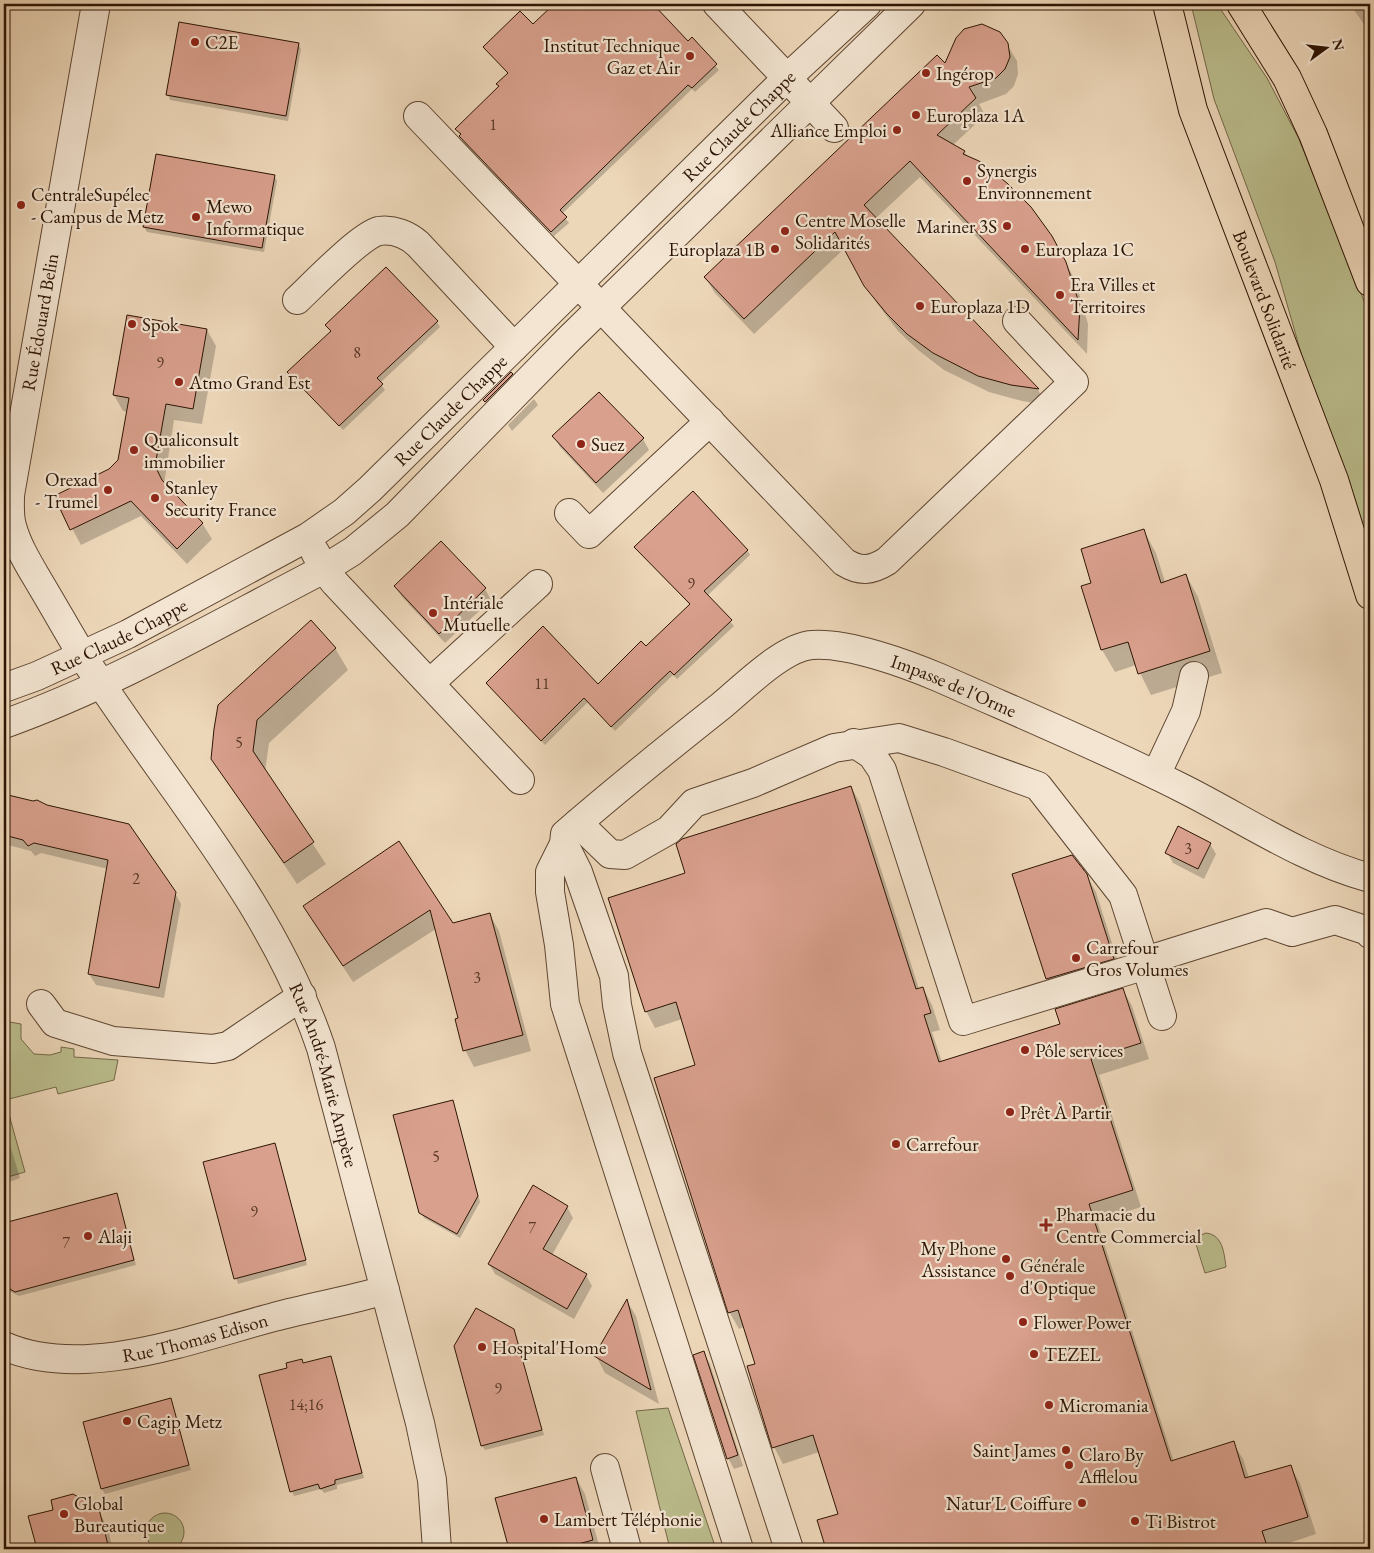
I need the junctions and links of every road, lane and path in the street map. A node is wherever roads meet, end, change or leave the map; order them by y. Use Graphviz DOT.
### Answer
graph roads {
  1 [pos="96,4"];
  2 [pos="717,4"];
  3 [pos="857,4"];
  4 [pos="867,4"];
  5 [pos="911,4"];
  6 [pos="1167,4"];
  7 [pos="1241,4"];
  8 [pos="830,36"];
  9 [pos="787,78"];
  10 [pos="811,104"];
  11 [pos="418,116"];
  12 [pos="834,128"];
  13 [pos="1370,282"];
  14 [pos="578,285"];
  15 [pos="297,300"];
  16 [pos="602,309"];
  17 [pos="1017,321"];
  18 [pos="514,347"];
  19 [pos="706,416"];
  20 [pos="569,513"];
  21 [pos="308,537"];
  22 [pos="324,569"];
  23 [pos="538,584"];
  24 [pos="1370,595"];
  25 [pos="82,655"];
  26 [pos="1194,676"];
  27 [pos="430,682"];
  28 [pos="101,684"];
  29 [pos="4,688"];
  30 [pos="4,724"];
  31 [pos="854,743"];
  32 [pos="1156,775"];
  33 [pos="520,780"];
  34 [pos="569,834"];
  35 [pos="1370,878"];
  36 [pos="1370,934"];
  37 [pos="1145,963"];
  38 [pos="302,996"];
  39 [pos="41,1004"];
  40 [pos="1162,1016"];
  41 [pos="385,1290"];
  42 [pos="4,1346"];
  43 [pos="605,1468"];
  44 [pos="437,1549"];
  45 [pos="627,1549"];
  46 [pos="739,1549"];
  47 [pos="788,1549"];
  1 -- 25 [label="street, Rue Édouard Belin"];
  2 -- 9 [label="street"];
  3 -- 8 [label="street, Rue Claude Chappe"];
  4 -- 8 [label="street, Rue Claude Chappe"];
  5 -- 10 [label="street"];
  6 -- 24 [label="main road, Boulevard Solidarité"];
  7 -- 13 [label="main road"];
  8 -- 9 [label="street, Rue Claude Chappe"];
  9 -- 10 [label="street"];
  9 -- 14 [label="street, Rue Claude Chappe"];
  10 -- 12 [label="street"];
  10 -- 16 [label="street"];
  11 -- 14 [label="street"];
  14 -- 16 [label="street"];
  14 -- 18 [label="street, Rue Claude Chappe"];
  15 -- 18 [label="street"];
  16 -- 19 [label="street"];
  16 -- 22 [label="street"];
  17 -- 19 [label="street"];
  18 -- 21 [label="street, Rue Claude Chappe"];
  19 -- 20 [label="street"];
  21 -- 22 [label="street"];
  21 -- 25 [label="street, Rue Claude Chappe"];
  22 -- 27 [label="street"];
  22 -- 28 [label="street"];
  23 -- 27 [label="street"];
  25 -- 28 [label="street, Rue André-Marie Ampère"];
  25 -- 29 [label="street, Rue Claude Chappe"];
  26 -- 32 [label="street"];
  27 -- 33 [label="street"];
  28 -- 30 [label="street"];
  28 -- 38 [label="street, Rue André-Marie Ampère"];
  31 -- 34 [label="street"];
  31 -- 37 [label="street"];
  31 -- 37 [label="street"];
  32 -- 34 [label="street, Impasse de l'Orme"];
  32 -- 35 [label="street, Impasse de l'Orme"];
  34 -- 46 [label="street"];
  34 -- 47 [label="street"];
  36 -- 37 [label="street"];
  37 -- 40 [label="street"];
  38 -- 39 [label="street"];
  38 -- 41 [label="street, Rue André-Marie Ampère"];
  41 -- 42 [label="street, Rue Thomas Edison"];
  41 -- 44 [label="street, Rue André-Marie Ampère"];
  43 -- 45 [label="street"];
}
